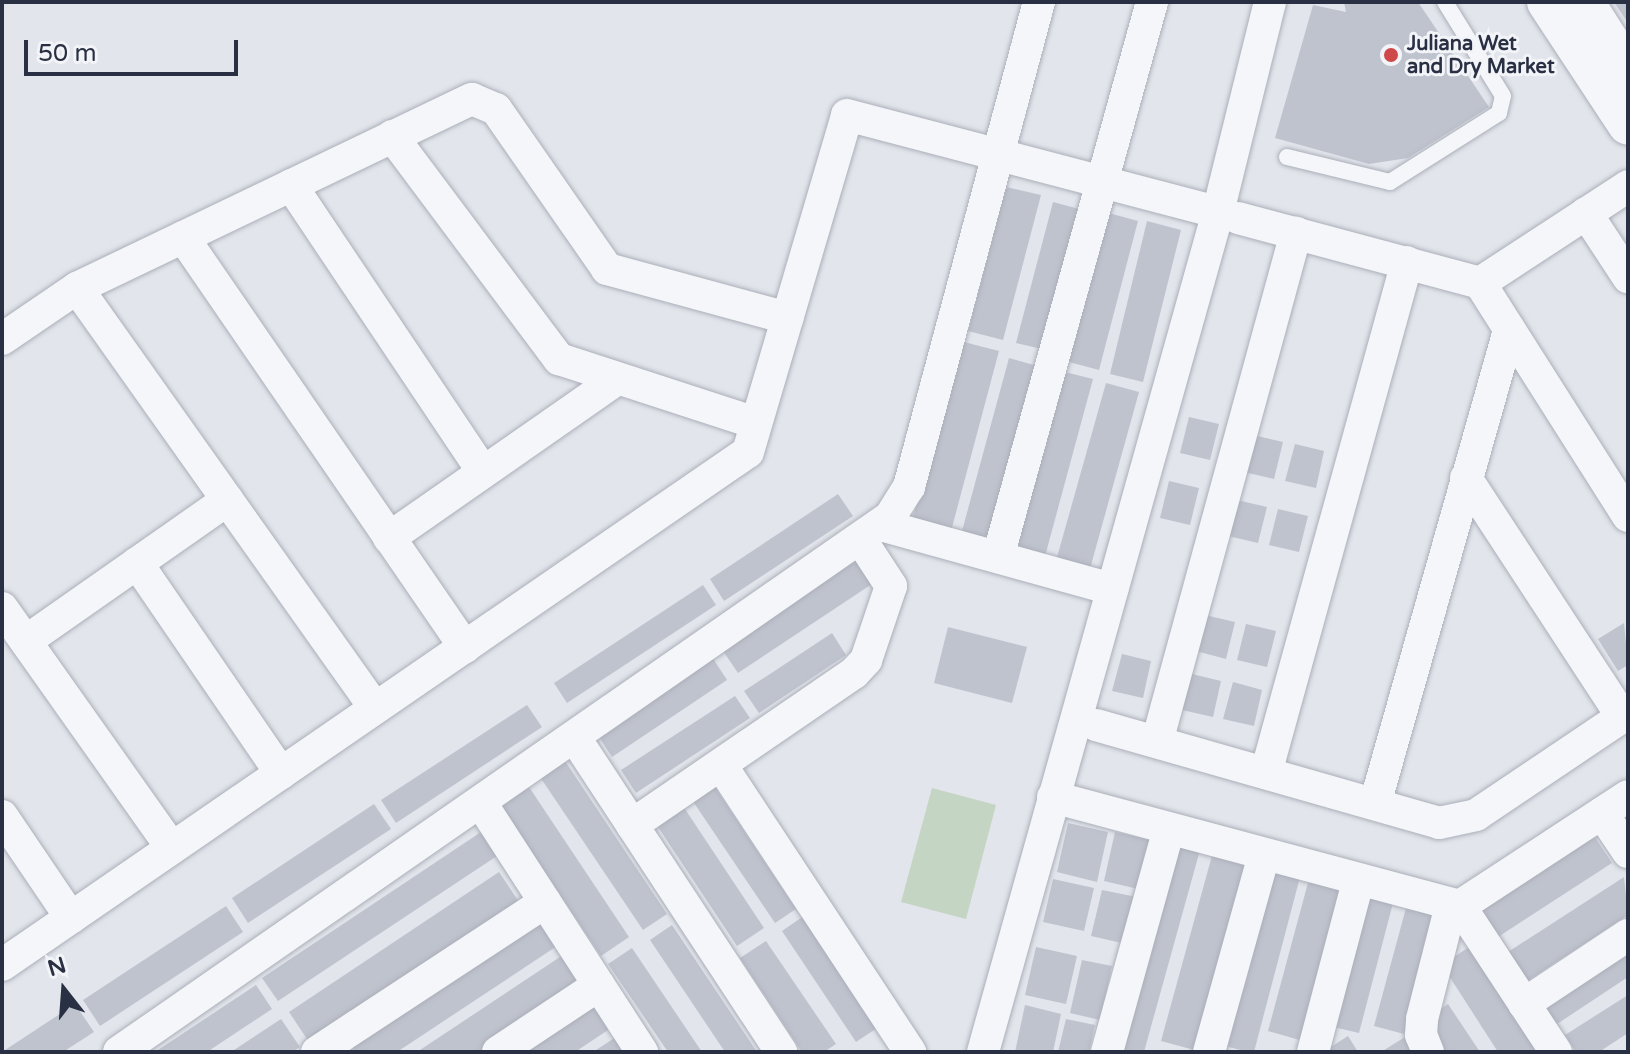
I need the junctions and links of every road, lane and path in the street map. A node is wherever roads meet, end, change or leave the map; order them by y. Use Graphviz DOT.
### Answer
graph roads {
  1 [pos="1039,2"];
  2 [pos="1152,2"];
  3 [pos="1270,2"];
  4 [pos="1445,2"];
  5 [pos="1547,2"];
  6 [pos="1584,2"];
  7 [pos="1627,66"];
  8 [pos="1628,125"];
  9 [pos="392,136"];
  10 [pos="999,155"];
  11 [pos="1287,157"];
  12 [pos="1104,182"];
  13 [pos="291,185"];
  14 [pos="1628,186"];
  15 [pos="1586,213"];
  16 [pos="1228,215"];
  17 [pos="1296,233"];
  18 [pos="183,237"];
  19 [pos="1407,262"];
  20 [pos="1628,277"];
  21 [pos="1480,283"];
  22 [pos="77,288"];
  23 [pos="787,318"];
  24 [pos="1509,330"];
  25 [pos="2,339"];
  26 [pos="617,379"];
  27 [pos="756,423"];
  28 [pos="483,472"];
  29 [pos="1466,478"];
  30 [pos="227,500"];
  31 [pos="1628,516"];
  32 [pos="871,532"];
  33 [pos="389,538"];
  34 [pos="998,557"];
  35 [pos="137,563"];
  36 [pos="1112,589"];
  37 [pos="2,608"];
  38 [pos="26,641"];
  39 [pos="465,648"];
  40 [pos="375,708"];
  41 [pos="1625,714"];
  42 [pos="1096,725"];
  43 [pos="575,738"];
  44 [pos="1157,742"];
  45 [pos="721,765"];
  46 [pos="281,773"];
  47 [pos="1266,773"];
  48 [pos="1053,797"];
  49 [pos="481,803"];
  50 [pos="1375,804"];
  51 [pos="1615,805"];
  52 [pos="2,816"];
  53 [pos="632,825"];
  54 [pos="1169,829"];
  55 [pos="172,848"];
  56 [pos="1628,852"];
  57 [pos="1264,855"];
  58 [pos="1358,882"];
  59 [pos="545,902"];
  60 [pos="1456,905"];
  61 [pos="71,918"];
  62 [pos="1628,935"];
  63 [pos="2,965"];
  64 [pos="599,985"];
  65 [pos="1524,1004"];
  66 [pos="897,1048"];
  67 [pos="119,1052"];
  68 [pos="317,1052"];
  69 [pos="498,1052"];
  70 [pos="642,1052"];
  71 [pos="781,1052"];
  72 [pos="983,1052"];
  73 [pos="1107,1052"];
  74 [pos="1209,1052"];
  75 [pos="1313,1052"];
  76 [pos="1428,1052"];
  77 [pos="1556,1052"];
  1 -- 10 [label="street"];
  2 -- 12 [label="street"];
  3 -- 16 [label="street"];
  4 -- 11 [label="lane"];
  5 -- 8 [label="street"];
  6 -- 7 [label="street"];
  9 -- 13 [label="street"];
  9 -- 23 [label="street"];
  9 -- 26 [label="street"];
  10 -- 12 [label="street"];
  10 -- 23 [label="street"];
  10 -- 32 [label="street"];
  12 -- 16 [label="street"];
  12 -- 34 [label="street"];
  13 -- 18 [label="street"];
  13 -- 28 [label="street"];
  14 -- 15 [label="street"];
  15 -- 20 [label="street"];
  15 -- 21 [label="street"];
  16 -- 17 [label="street"];
  16 -- 36 [label="street"];
  17 -- 19 [label="street"];
  17 -- 44 [label="street"];
  18 -- 22 [label="street"];
  18 -- 33 [label="street"];
  19 -- 21 [label="street"];
  19 -- 47 [label="street"];
  21 -- 24 [label="street"];
  22 -- 25 [label="street"];
  22 -- 30 [label="street"];
  23 -- 27 [label="street"];
  24 -- 29 [label="street"];
  24 -- 31 [label="street"];
  26 -- 27 [label="street"];
  26 -- 28 [label="street"];
  27 -- 39 [label="street"];
  28 -- 33 [label="street"];
  29 -- 41 [label="street"];
  29 -- 50 [label="street"];
  30 -- 35 [label="street"];
  30 -- 40 [label="street"];
  32 -- 34 [label="street"];
  32 -- 43 [label="street"];
  32 -- 45 [label="street"];
  33 -- 39 [label="street"];
  34 -- 36 [label="street"];
  35 -- 38 [label="street"];
  35 -- 46 [label="street"];
  36 -- 48 [label="street"];
  37 -- 38 [label="street"];
  38 -- 55 [label="street"];
  39 -- 40 [label="street"];
  40 -- 46 [label="street"];
  41 -- 50 [label="street"];
  42 -- 44 [label="street"];
  43 -- 49 [label="street"];
  43 -- 53 [label="street"];
  44 -- 47 [label="street"];
  45 -- 53 [label="street"];
  45 -- 66 [label="street"];
  46 -- 55 [label="street"];
  47 -- 50 [label="street"];
  48 -- 54 [label="street"];
  48 -- 72 [label="street"];
  49 -- 59 [label="street"];
  49 -- 67 [label="street"];
  51 -- 56 [label="street"];
  51 -- 60 [label="street"];
  52 -- 61 [label="street"];
  53 -- 71 [label="street"];
  54 -- 57 [label="street"];
  54 -- 73 [label="street"];
  55 -- 61 [label="street"];
  57 -- 58 [label="street"];
  57 -- 74 [label="street"];
  58 -- 60 [label="street"];
  58 -- 75 [label="street"];
  59 -- 64 [label="street"];
  59 -- 68 [label="street"];
  60 -- 65 [label="street"];
  60 -- 76 [label="street"];
  61 -- 63 [label="street"];
  62 -- 65 [label="street"];
  64 -- 69 [label="street"];
  64 -- 70 [label="street"];
  65 -- 77 [label="street"];
}
